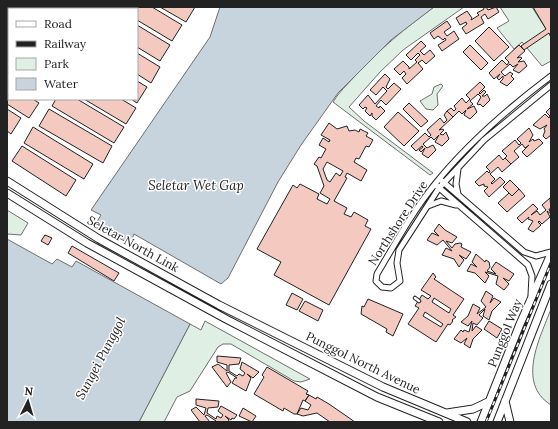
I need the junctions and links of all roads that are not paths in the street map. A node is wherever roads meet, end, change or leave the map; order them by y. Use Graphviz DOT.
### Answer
graph roads {
  1 [pos="551,76"];
  2 [pos="551,85"];
  3 [pos="482,139"];
  4 [pos="458,168"];
  5 [pos="440,178"];
  6 [pos="7,181"];
  7 [pos="444,183"];
  8 [pos="434,184"];
  9 [pos="440,188"];
  10 [pos="7,193"];
  11 [pos="458,195"];
  12 [pos="427,206"];
  13 [pos="460,206"];
  14 [pos="551,253"];
  15 [pos="551,284"];
  16 [pos="415,298"];
  17 [pos="530,299"];
  18 [pos="419,301"];
  19 [pos="226,320"];
  20 [pos="251,321"];
  21 [pos="490,401"];
  22 [pos="505,401"];
  23 [pos="445,413"];
  24 [pos="439,422"];
  25 [pos="467,422"];
  26 [pos="482,422"];
  27 [pos="497,422"];
  28 [pos="510,422"];
  1 -- 3 [label="street, Northshore Drive"];
  2 -- 3 [label="street, Northshore Drive"];
  3 -- 4 [label="street, Northshore Drive"];
  3 -- 5 [label="street, Northshore Drive"];
  4 -- 7 [label="street, Northshore Drive"];
  4 -- 11 [label="street"];
  5 -- 7 [label="street"];
  5 -- 8 [label="street, Northshore Drive"];
  6 -- 20 [label="main road, Seletar North Link"];
  7 -- 9 [label="street, Northshore Drive"];
  7 -- 11 [label="street"];
  8 -- 9 [label="street"];
  8 -- 12 [label="street, Northshore Drive"];
  9 -- 12 [label="street, Northshore Drive"];
  9 -- 13 [label="street"];
  10 -- 19 [label="main road, Seletar North Link"];
  11 -- 14 [label="street"];
  12 -- 13 [label="street"];
  13 -- 17 [label="street"];
  14 -- 17 [label="main road, Punggol Way"];
  15 -- 22 [label="main road, Punggol Way"];
  16 -- 18 [label="lane"];
  17 -- 21 [label="main road, Punggol Way"];
  19 -- 24 [label="main road, Punggol North Avenue"];
  20 -- 23 [label="main road, Punggol North Avenue"];
  21 -- 23 [label="main road"];
  21 -- 26 [label="main road, Punggol Way"];
  22 -- 27 [label="main road, Punggol Way"];
  22 -- 28 [label="main road"];
  23 -- 25 [label="main road, Punggol North Avenue"];
}
